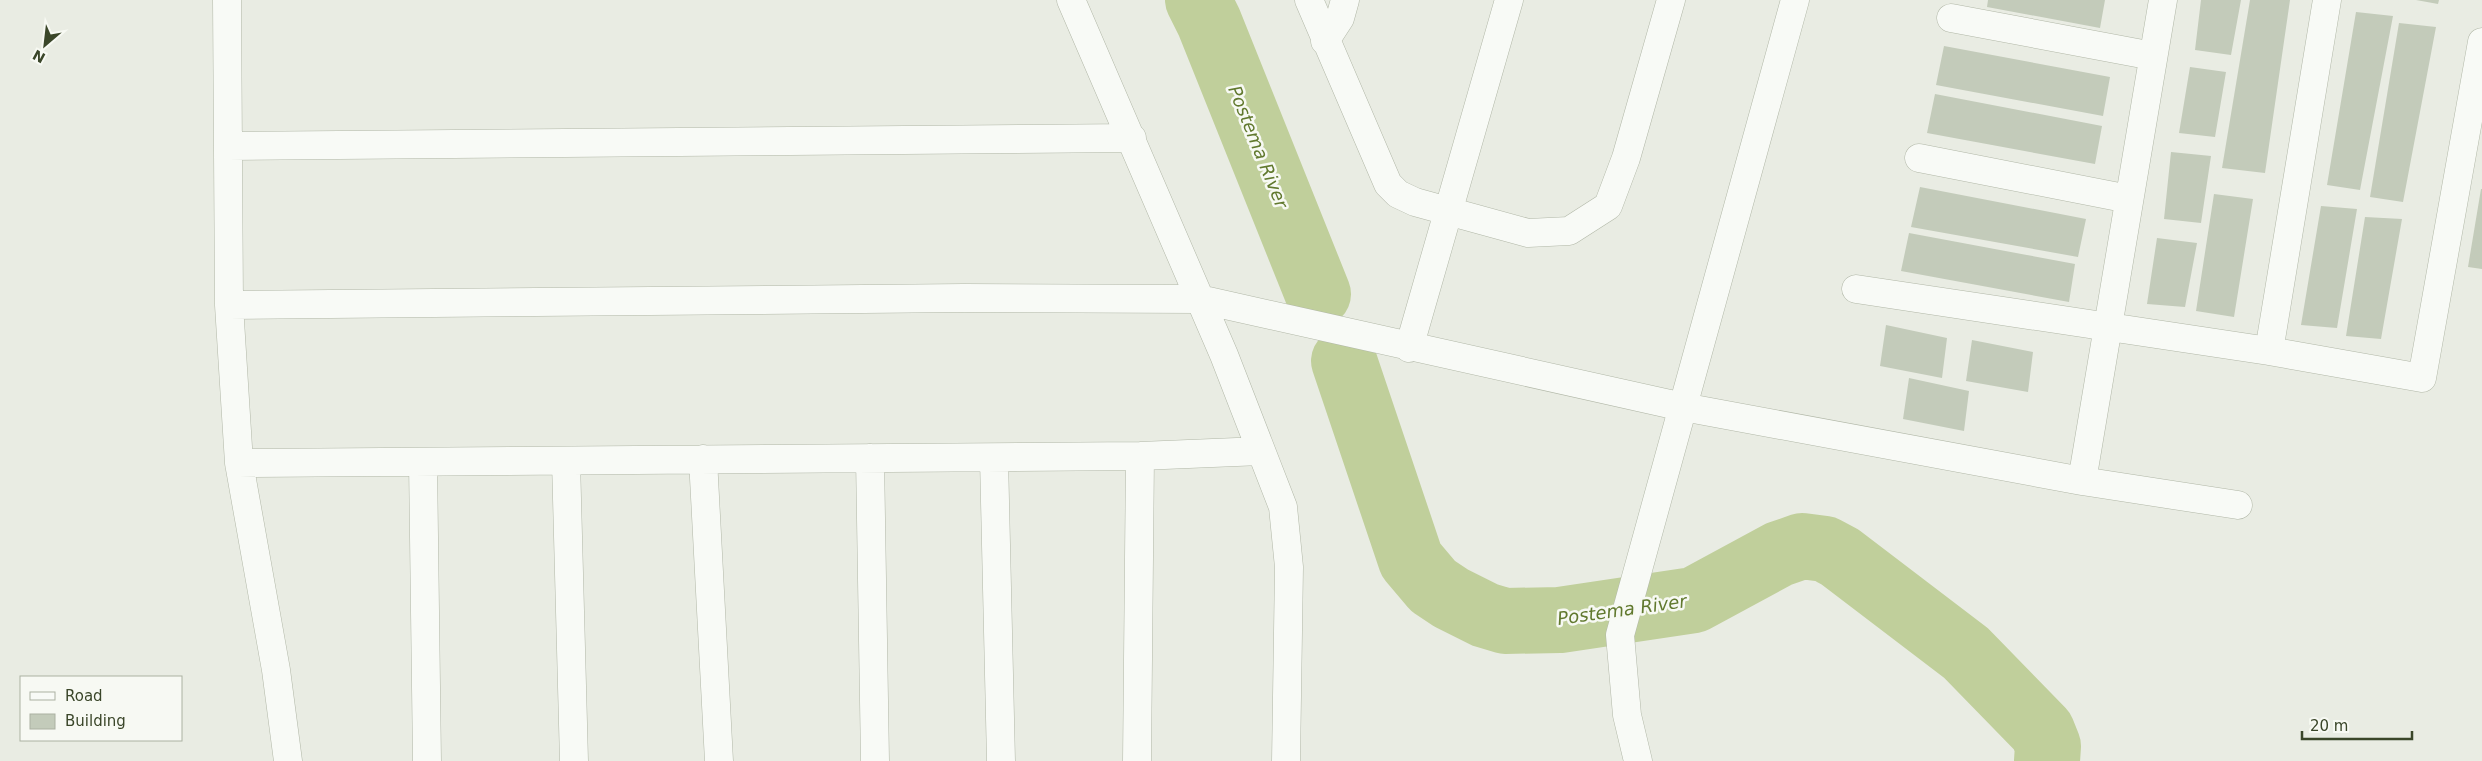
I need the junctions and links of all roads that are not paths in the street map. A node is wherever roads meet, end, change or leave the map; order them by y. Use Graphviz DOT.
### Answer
graph roads {
  1 [pos="227,0"];
  2 [pos="1071,0"];
  3 [pos="1309,0"];
  4 [pos="1345,0"];
  5 [pos="1510,0"];
  6 [pos="1671,0"];
  7 [pos="1795,0"];
  8 [pos="2163,0"];
  9 [pos="2327,0"];
  10 [pos="1951,18"];
  11 [pos="1325,41"];
  12 [pos="2482,42"];
  13 [pos="2153,56"];
  14 [pos="1132,138"];
  15 [pos="228,146"];
  16 [pos="1919,158"];
  17 [pos="2129,200"];
  18 [pos="1450,212"];
  19 [pos="1856,289"];
  20 [pos="1199,299"];
  21 [pos="229,304"];
  22 [pos="2109,327"];
  23 [pos="1409,348"];
  24 [pos="2269,351"];
  25 [pos="1683,407"];
  26 [pos="1261,451"];
  27 [pos="1140,456"];
  28 [pos="870,458"];
  29 [pos="994,458"];
  30 [pos="703,460"];
  31 [pos="566,461"];
  32 [pos="423,462"];
  33 [pos="239,463"];
  34 [pos="2082,482"];
  35 [pos="2238,505"];
  36 [pos="288,761"];
  37 [pos="427,761"];
  38 [pos="574,761"];
  39 [pos="719,761"];
  40 [pos="875,761"];
  41 [pos="1002,761"];
  42 [pos="1137,761"];
  43 [pos="1286,761"];
  44 [pos="1638,761"];
  1 -- 15 [label="street"];
  2 -- 14 [label="street"];
  3 -- 11 [label="street"];
  4 -- 11 [label="street"];
  5 -- 18 [label="street"];
  6 -- 18 [label="street"];
  7 -- 25 [label="street"];
  8 -- 13 [label="street"];
  9 -- 24 [label="street"];
  10 -- 13 [label="street"];
  11 -- 18 [label="street"];
  12 -- 24 [label="street"];
  13 -- 17 [label="street"];
  14 -- 15 [label="street"];
  14 -- 20 [label="street"];
  15 -- 21 [label="street"];
  16 -- 17 [label="street"];
  17 -- 22 [label="street"];
  18 -- 23 [label="street"];
  19 -- 22 [label="street"];
  20 -- 21 [label="street"];
  20 -- 23 [label="street"];
  20 -- 26 [label="street"];
  21 -- 33 [label="street"];
  22 -- 24 [label="street"];
  22 -- 34 [label="street"];
  23 -- 25 [label="street"];
  25 -- 34 [label="street"];
  25 -- 44 [label="street"];
  26 -- 27 [label="street"];
  26 -- 43 [label="street"];
  27 -- 29 [label="street"];
  27 -- 42 [label="street"];
  28 -- 29 [label="street"];
  28 -- 30 [label="street"];
  28 -- 40 [label="street"];
  29 -- 41 [label="street"];
  30 -- 31 [label="street"];
  30 -- 39 [label="street"];
  31 -- 32 [label="street"];
  31 -- 38 [label="street"];
  32 -- 33 [label="street"];
  32 -- 37 [label="street"];
  33 -- 36 [label="street"];
  34 -- 35 [label="street"];
}
